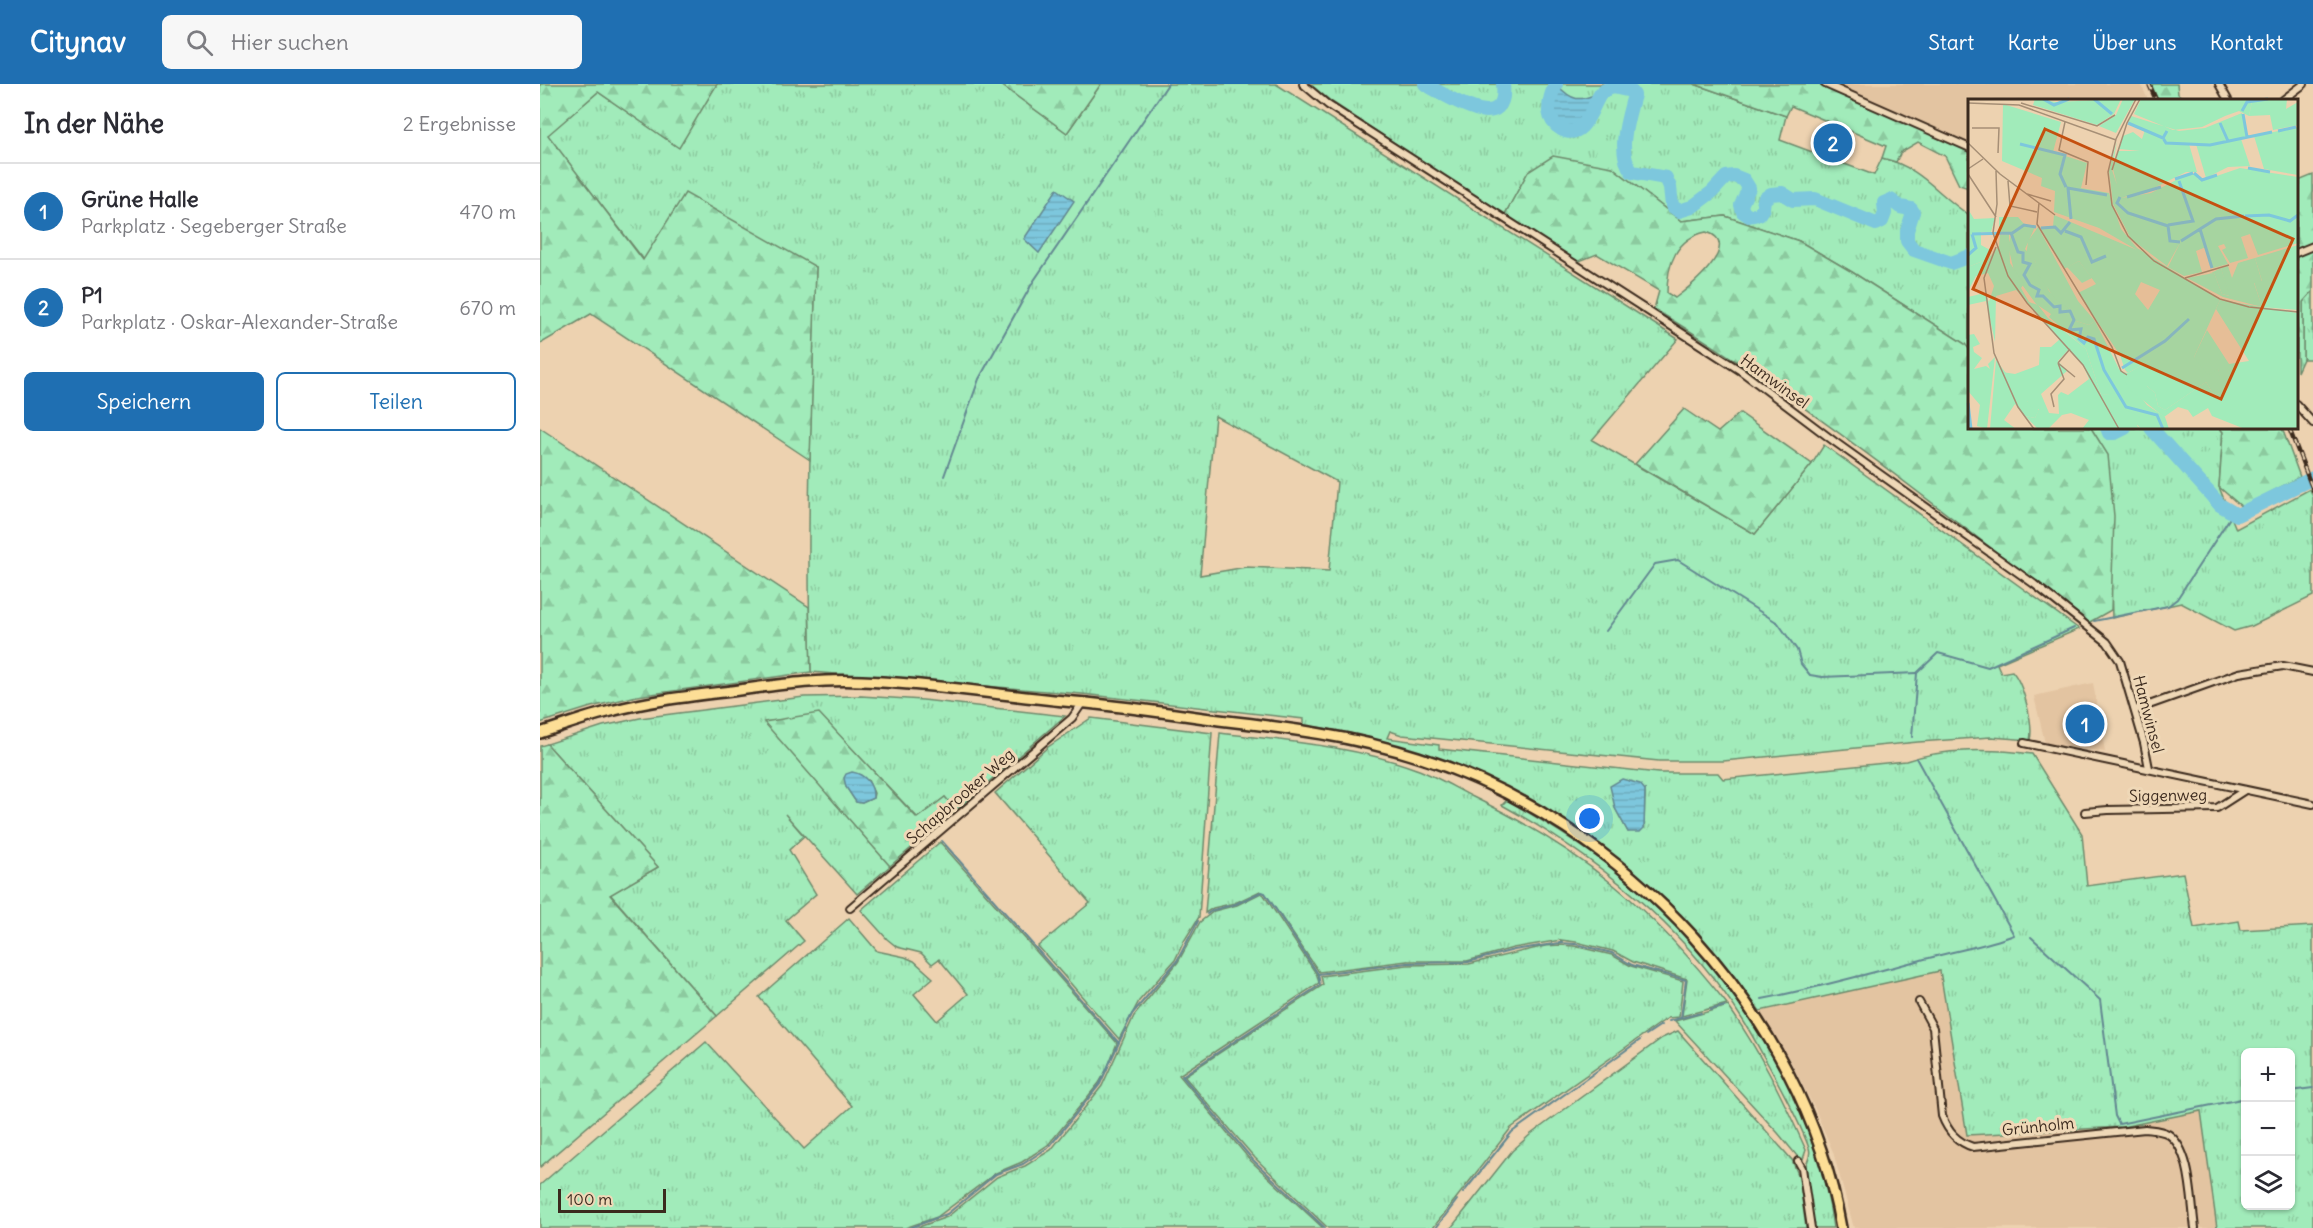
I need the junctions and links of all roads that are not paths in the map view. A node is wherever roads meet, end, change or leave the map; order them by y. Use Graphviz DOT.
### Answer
graph roads {
  1 [pos="1303,84"];
  2 [pos="1825,84"];
  3 [pos="2219,84"];
  4 [pos="2304,84"];
  5 [pos="2227,99"];
  6 [pos="2284,99"];
  7 [pos="1968,147"];
  8 [pos="2313,246"];
  9 [pos="2298,252"];
  10 [pos="2298,406"];
  11 [pos="2313,423"];
  12 [pos="2313,672"];
  13 [pos="1083,702"];
  14 [pos="2135,710"];
  15 [pos="540,733"];
  16 [pos="2024,743"];
  17 [pos="2149,768"];
  18 [pos="2245,790"];
  19 [pos="2313,804"];
  20 [pos="2085,812"];
  21 [pos="850,908"];
  22 [pos="1919,1002"];
  23 [pos="1798,1161"];
  24 [pos="1811,1228"];
  25 [pos="1841,1228"];
  26 [pos="2195,1228"];
  1 -- 14 [label="street, Hamwinsel"];
  2 -- 7 [label="street"];
  3 -- 5 [label="street"];
  4 -- 6 [label="street"];
  8 -- 9 [label="street"];
  10 -- 11 [label="street"];
  12 -- 14 [label="street"];
  13 -- 15 [label="main road"];
  13 -- 21 [label="street, Schapbrooker Weg"];
  13 -- 25 [label="main road"];
  14 -- 17 [label="street, Hamwinsel"];
  16 -- 17 [label="street"];
  17 -- 18 [label="street"];
  18 -- 19 [label="street"];
  18 -- 20 [label="street, Siggenweg"];
  22 -- 26 [label="street, Grünholm"];
  23 -- 24 [label="street"];
}
